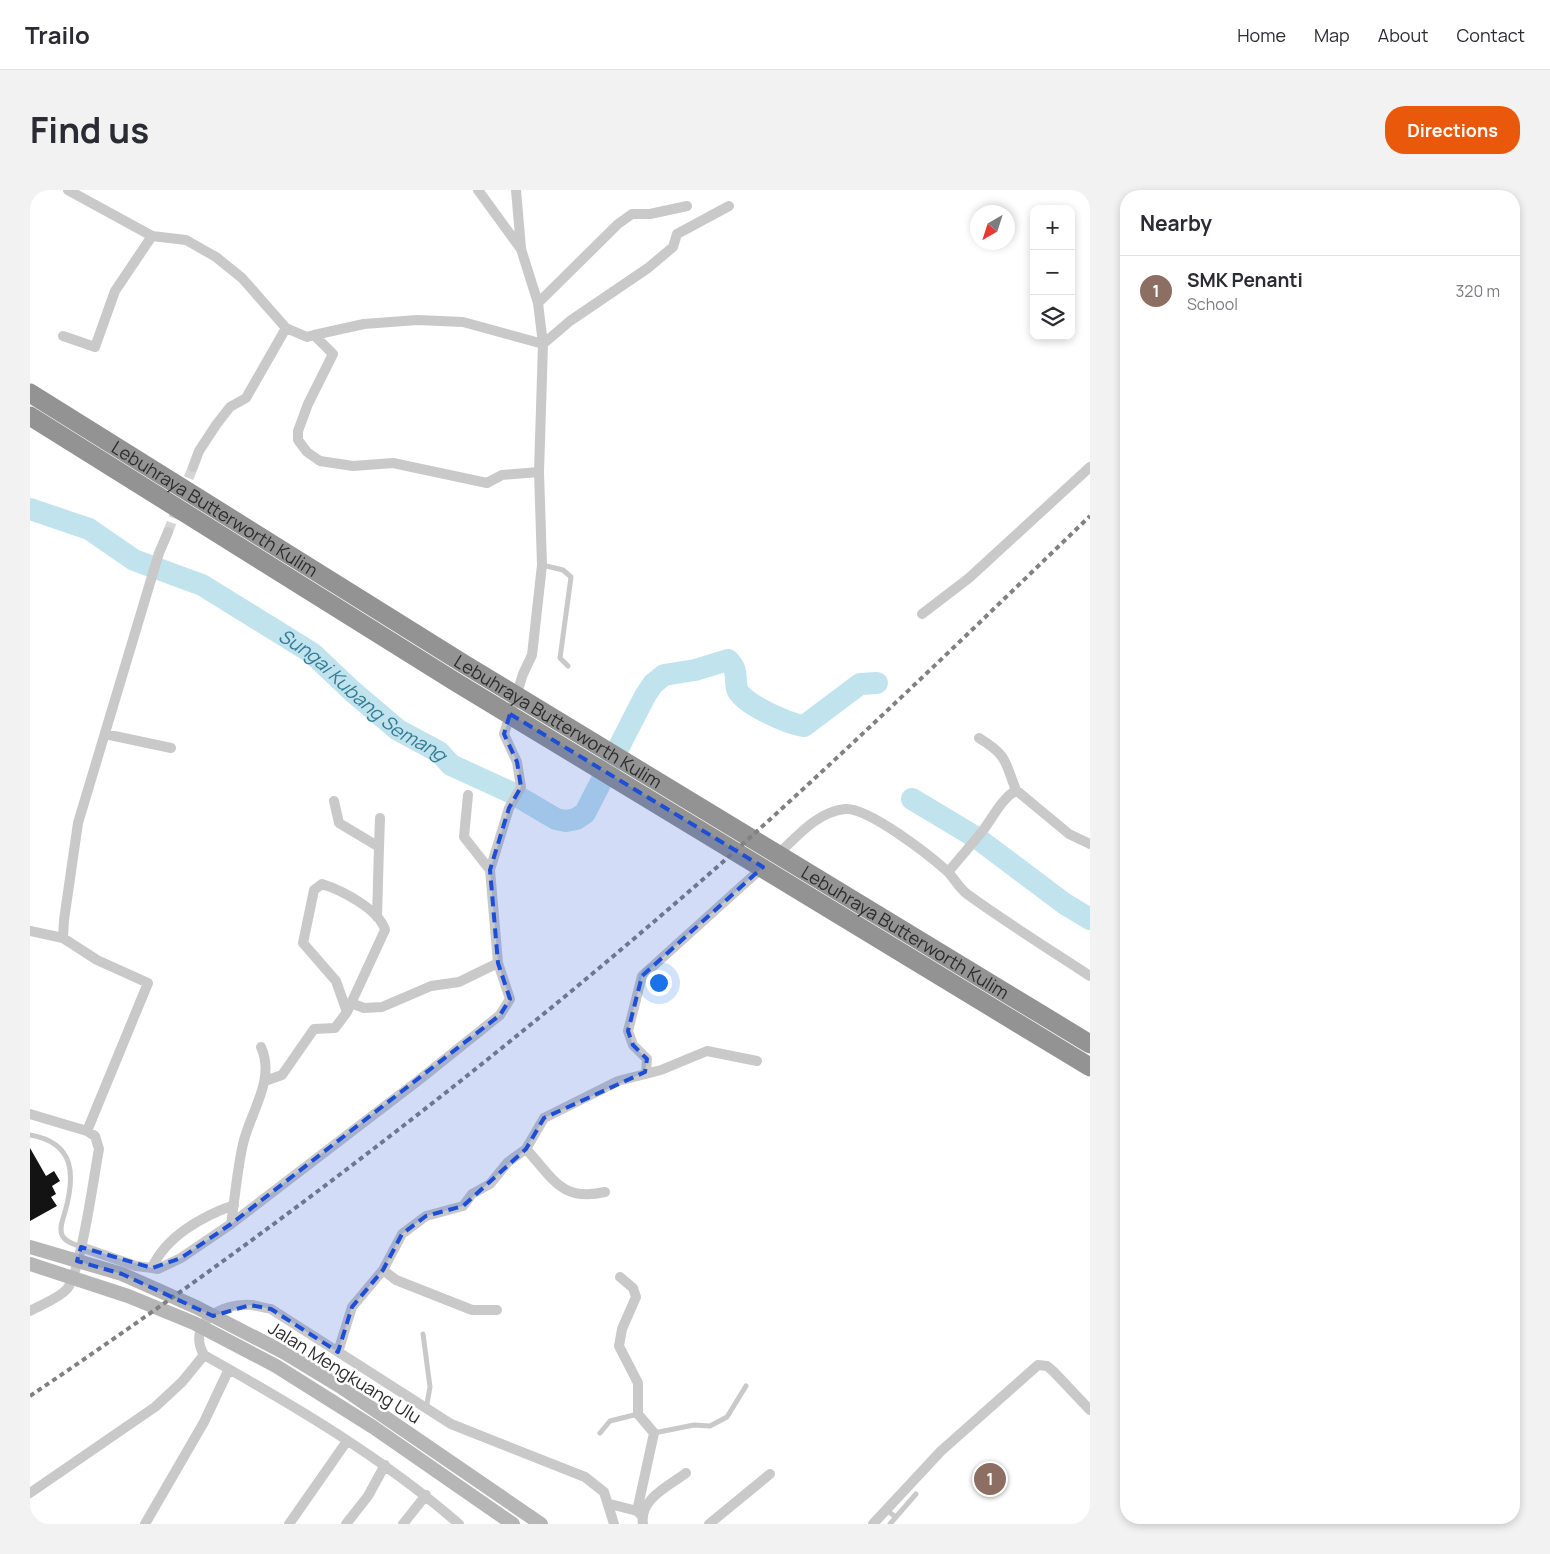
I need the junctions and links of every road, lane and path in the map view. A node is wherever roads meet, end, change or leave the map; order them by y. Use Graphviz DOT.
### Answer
graph roads {
  1 [pos="68,190"];
  2 [pos="478,190"];
  3 [pos="516,190"];
  4 [pos="686,206"];
  5 [pos="730,206"];
  6 [pos="152,236"];
  7 [pos="521,249"];
  8 [pos="538,303"];
  9 [pos="286,328"];
  10 [pos="314,335"];
  11 [pos="62,336"];
  12 [pos="542,344"];
  13 [pos="30,393"];
  14 [pos="30,416"];
  15 [pos="192,467"];
  16 [pos="1090,467"];
  17 [pos="539,472"];
  18 [pos="168,532"];
  19 [pos="542,565"];
  20 [pos="922,614"];
  21 [pos="568,666"];
  22 [pos="105,734"];
  23 [pos="979,738"];
  24 [pos="171,748"];
  25 [pos="1016,790"];
  26 [pos="468,795"];
  27 [pos="334,801"];
  28 [pos="380,818"];
  29 [pos="1090,844"];
  30 [pos="380,847"];
  31 [pos="490,870"];
  32 [pos="948,872"];
  33 [pos="377,917"];
  34 [pos="30,931"];
  35 [pos="63,938"];
  36 [pos="498,963"];
  37 [pos="1090,976"];
  38 [pos="349,1007"];
  39 [pos="1090,1044"];
  40 [pos="261,1048"];
  41 [pos="757,1061"];
  42 [pos="1090,1067"];
  43 [pos="646,1073"];
  44 [pos="265,1081"];
  45 [pos="30,1114"];
  46 [pos="88,1131"];
  47 [pos="30,1135"];
  48 [pos="526,1149"];
  49 [pos="605,1192"];
  50 [pos="234,1204"];
  51 [pos="231,1224"];
  52 [pos="30,1247"];
  53 [pos="81,1247"];
  54 [pos="30,1264"];
  55 [pos="152,1268"];
  56 [pos="383,1270"];
  57 [pos="620,1277"];
  58 [pos="497,1310"];
  59 [pos="30,1311"];
  60 [pos="423,1334"];
  61 [pos="338,1352"];
  62 [pos="204,1355"];
  63 [pos="229,1369"];
  64 [pos="746,1386"];
  65 [pos="426,1410"];
  66 [pos="1090,1410"];
  67 [pos="638,1414"];
  68 [pos="600,1433"];
  69 [pos="654,1433"];
  70 [pos="347,1441"];
  71 [pos="385,1466"];
  72 [pos="686,1473"];
  73 [pos="770,1474"];
  74 [pos="30,1493"];
  75 [pos="916,1494"];
  76 [pos="426,1495"];
  77 [pos="610,1504"];
  78 [pos="885,1510"];
  79 [pos="641,1517"];
  80 [pos="896,1517"];
  81 [pos="611,1522"];
  82 [pos="145,1524"];
  83 [pos="289,1524"];
  84 [pos="346,1524"];
  85 [pos="403,1524"];
  86 [pos="459,1524"];
  87 [pos="513,1524"];
  88 [pos="541,1524"];
  89 [pos="709,1524"];
  90 [pos="872,1524"];
  91 [pos="890,1524"];
  1 -- 6 [label="street"];
  2 -- 7 [label="street"];
  3 -- 7 [label="street"];
  4 -- 8 [label="street"];
  5 -- 12 [label="street"];
  6 -- 9 [label="street"];
  6 -- 11 [label="street"];
  7 -- 8 [label="street"];
  8 -- 12 [label="street"];
  9 -- 10 [label="street"];
  9 -- 15 [label="street"];
  10 -- 12 [label="street"];
  10 -- 17 [label="street"];
  12 -- 17 [label="street"];
  13 -- 39 [label="highway, Lebuhraya Butterworth Kulim"];
  14 -- 42 [label="highway, Lebuhraya Butterworth Kulim"];
  16 -- 20 [label="street"];
  17 -- 19 [label="street"];
  18 -- 22 [label="street"];
  19 -- 21 [label="lane"];
  19 -- 31 [label="street"];
  22 -- 24 [label="street"];
  22 -- 35 [label="street"];
  23 -- 25 [label="street"];
  25 -- 29 [label="street"];
  25 -- 32 [label="street"];
  26 -- 31 [label="street"];
  27 -- 30 [label="street"];
  28 -- 30 [label="street"];
  30 -- 33 [label="street"];
  31 -- 36 [label="street"];
  32 -- 37 [label="street"];
  32 -- 43 [label="street"];
  33 -- 38 [label="street"];
  33 -- 38 [label="street"];
  34 -- 35 [label="street"];
  35 -- 46 [label="street"];
  36 -- 38 [label="street"];
  36 -- 51 [label="street"];
  38 -- 44 [label="street"];
  40 -- 44 [label="street"];
  41 -- 43 [label="street"];
  43 -- 48 [label="street"];
  44 -- 50 [label="street"];
  45 -- 46 [label="street"];
  46 -- 53 [label="street"];
  47 -- 53 [label="lane"];
  48 -- 49 [label="street"];
  48 -- 56 [label="street"];
  50 -- 51 [label="street"];
  50 -- 55 [label="street"];
  51 -- 55 [label="street"];
  52 -- 88 [label="main road, Jalan Mengkuang Ulu"];
  53 -- 55 [label="street"];
  53 -- 59 [label="street"];
  54 -- 87 [label="main road, Jalan Mengkuang Ulu"];
  56 -- 58 [label="street"];
  56 -- 61 [label="street"];
  57 -- 67 [label="street"];
  60 -- 65 [label="lane"];
  61 -- 62 [label="street"];
  61 -- 65 [label="street"];
  62 -- 63 [label="street"];
  62 -- 74 [label="street"];
  63 -- 70 [label="street"];
  63 -- 82 [label="street"];
  64 -- 69 [label="lane"];
  65 -- 77 [label="street"];
  66 -- 78 [label="street"];
  67 -- 68 [label="lane"];
  67 -- 69 [label="street"];
  69 -- 79 [label="street"];
  70 -- 71 [label="street"];
  70 -- 83 [label="street"];
  71 -- 76 [label="street"];
  71 -- 84 [label="street"];
  72 -- 79 [label="street"];
  73 -- 89 [label="street"];
  75 -- 80 [label="lane"];
  76 -- 85 [label="street"];
  76 -- 86 [label="street"];
  77 -- 79 [label="street"];
  77 -- 81 [label="street"];
  78 -- 80 [label="lane"];
  78 -- 90 [label="street"];
  80 -- 91 [label="lane"];
}
